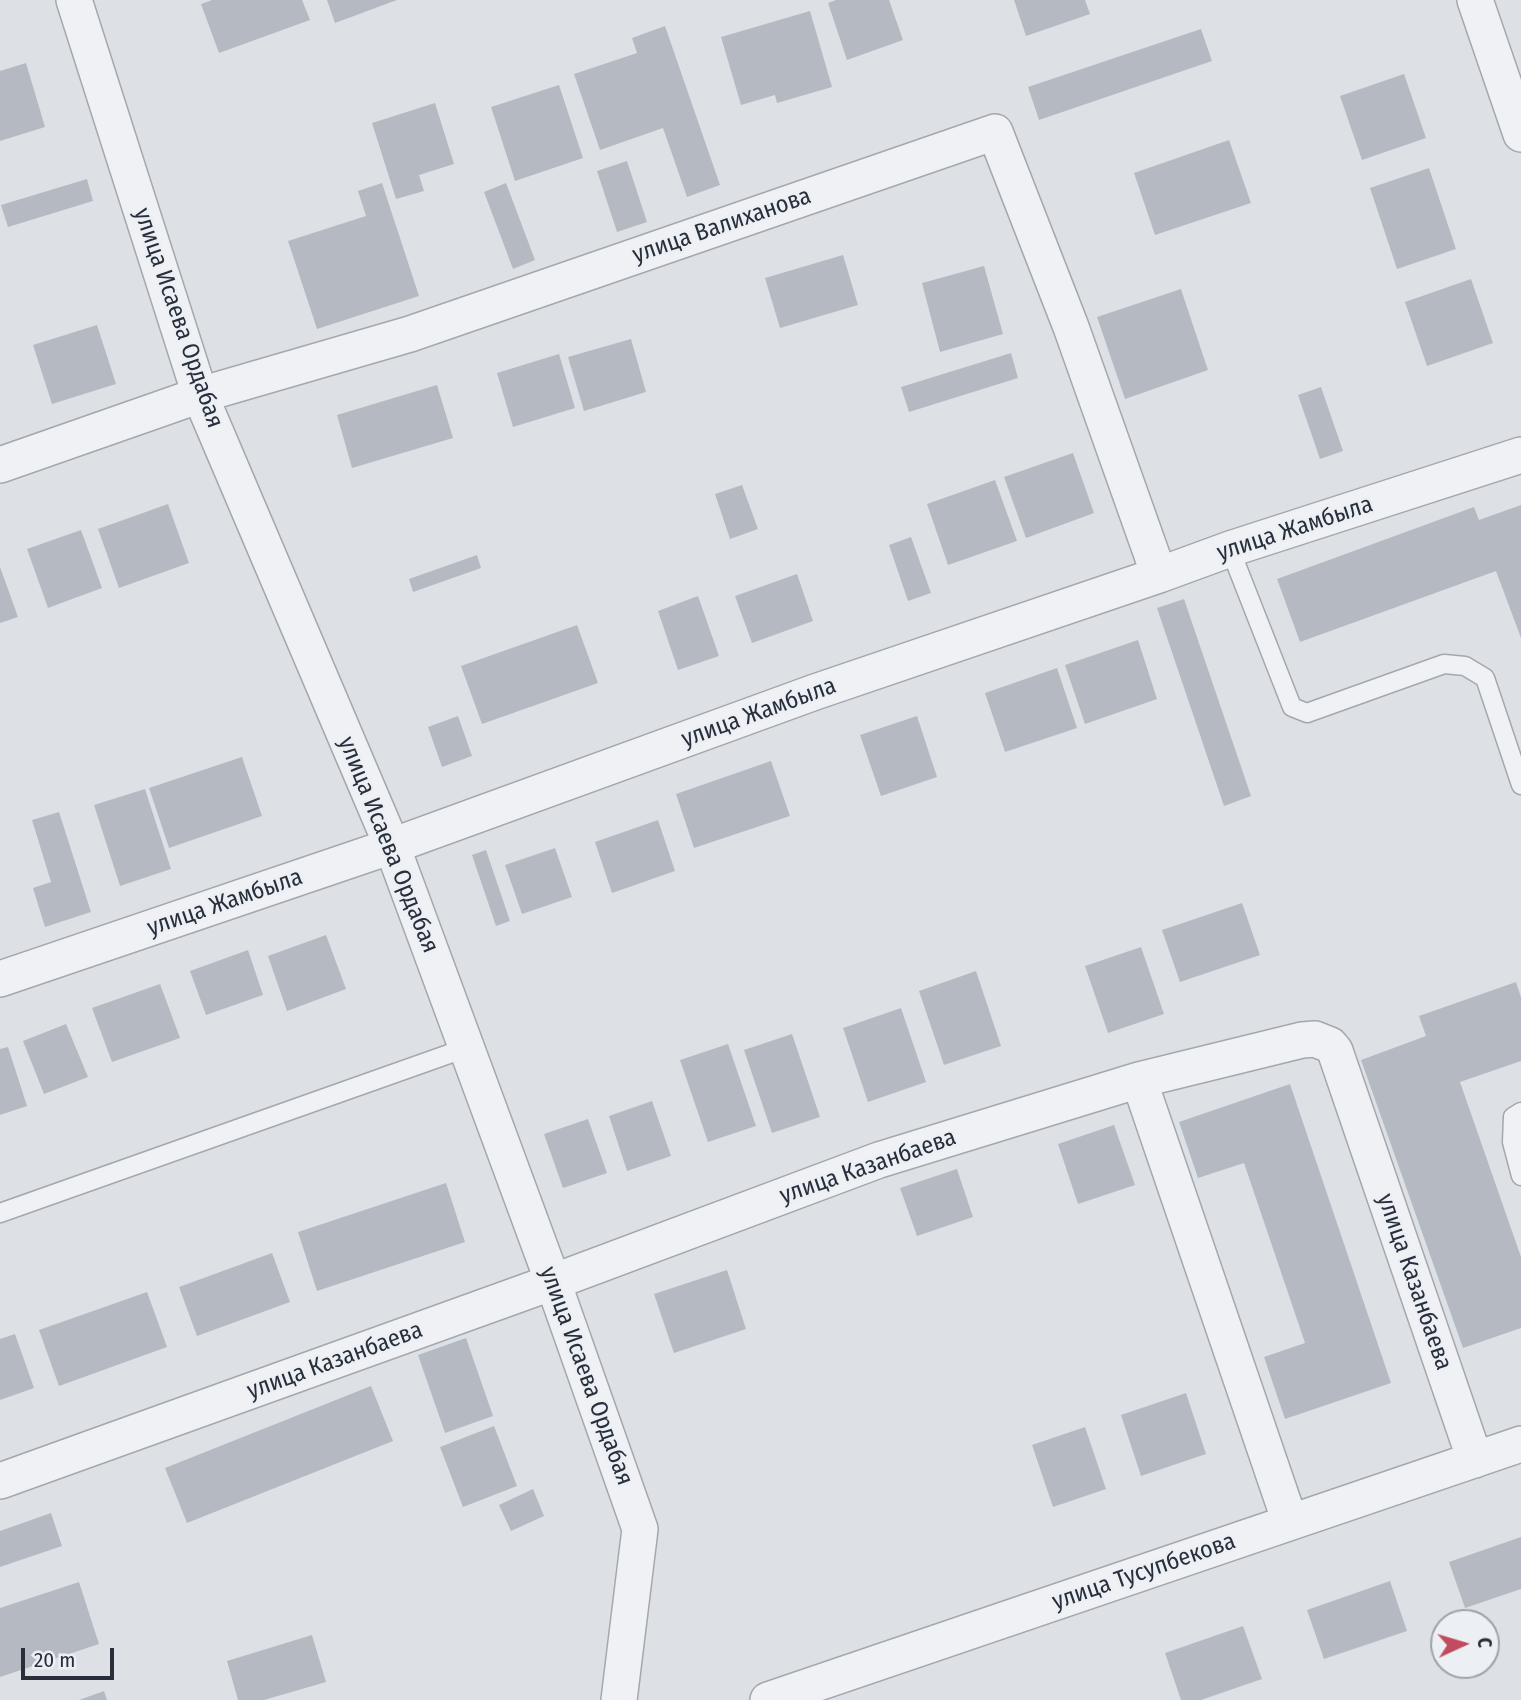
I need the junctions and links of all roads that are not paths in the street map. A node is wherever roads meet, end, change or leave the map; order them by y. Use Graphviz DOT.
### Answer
graph roads {
  1 [pos="74,0"];
  2 [pos="1475,0"];
  3 [pos="1521,134"];
  4 [pos="200,395"];
  5 [pos="1521,455"];
  6 [pos="0,465"];
  7 [pos="1230,549"];
  8 [pos="1159,575"];
  9 [pos="1521,785"];
  10 [pos="392,846"];
  11 [pos="0,979"];
  12 [pos="466,1048"];
  13 [pos="1139,1080"];
  14 [pos="1521,1112"];
  15 [pos="1521,1176"];
  16 [pos="0,1213"];
  17 [pos="553,1282"];
  18 [pos="1521,1444"];
  19 [pos="1475,1460"];
  20 [pos="0,1481"];
  21 [pos="1290,1522"];
  22 [pos="618,1700"];
  23 [pos="768,1700"];
  1 -- 4 [label="street, улица Исаева Ордабая"];
  2 -- 3 [label="street"];
  4 -- 6 [label="street, улица Валиханова"];
  4 -- 8 [label="street, улица Валиханова"];
  4 -- 10 [label="street, улица Исаева Ордабая"];
  5 -- 7 [label="street, улица Жамбыла"];
  7 -- 8 [label="street, улица Жамбыла"];
  7 -- 9 [label="lane"];
  8 -- 10 [label="street, улица Жамбыла"];
  10 -- 11 [label="street, улица Жамбыла"];
  10 -- 12 [label="street, улица Исаева Ордабая"];
  12 -- 16 [label="lane"];
  12 -- 17 [label="street, улица Исаева Ордабая"];
  13 -- 17 [label="street, улица Казанбаева"];
  13 -- 19 [label="street, улица Казанбаева"];
  13 -- 21 [label="street"];
  14 -- 15 [label="lane"];
  17 -- 20 [label="street, улица Казанбаева"];
  17 -- 22 [label="street, улица Исаева Ордабая"];
  18 -- 19 [label="street, улица Тусупбекова"];
  19 -- 21 [label="street, улица Тусупбекова"];
  21 -- 23 [label="street, улица Тусупбекова"];
}
